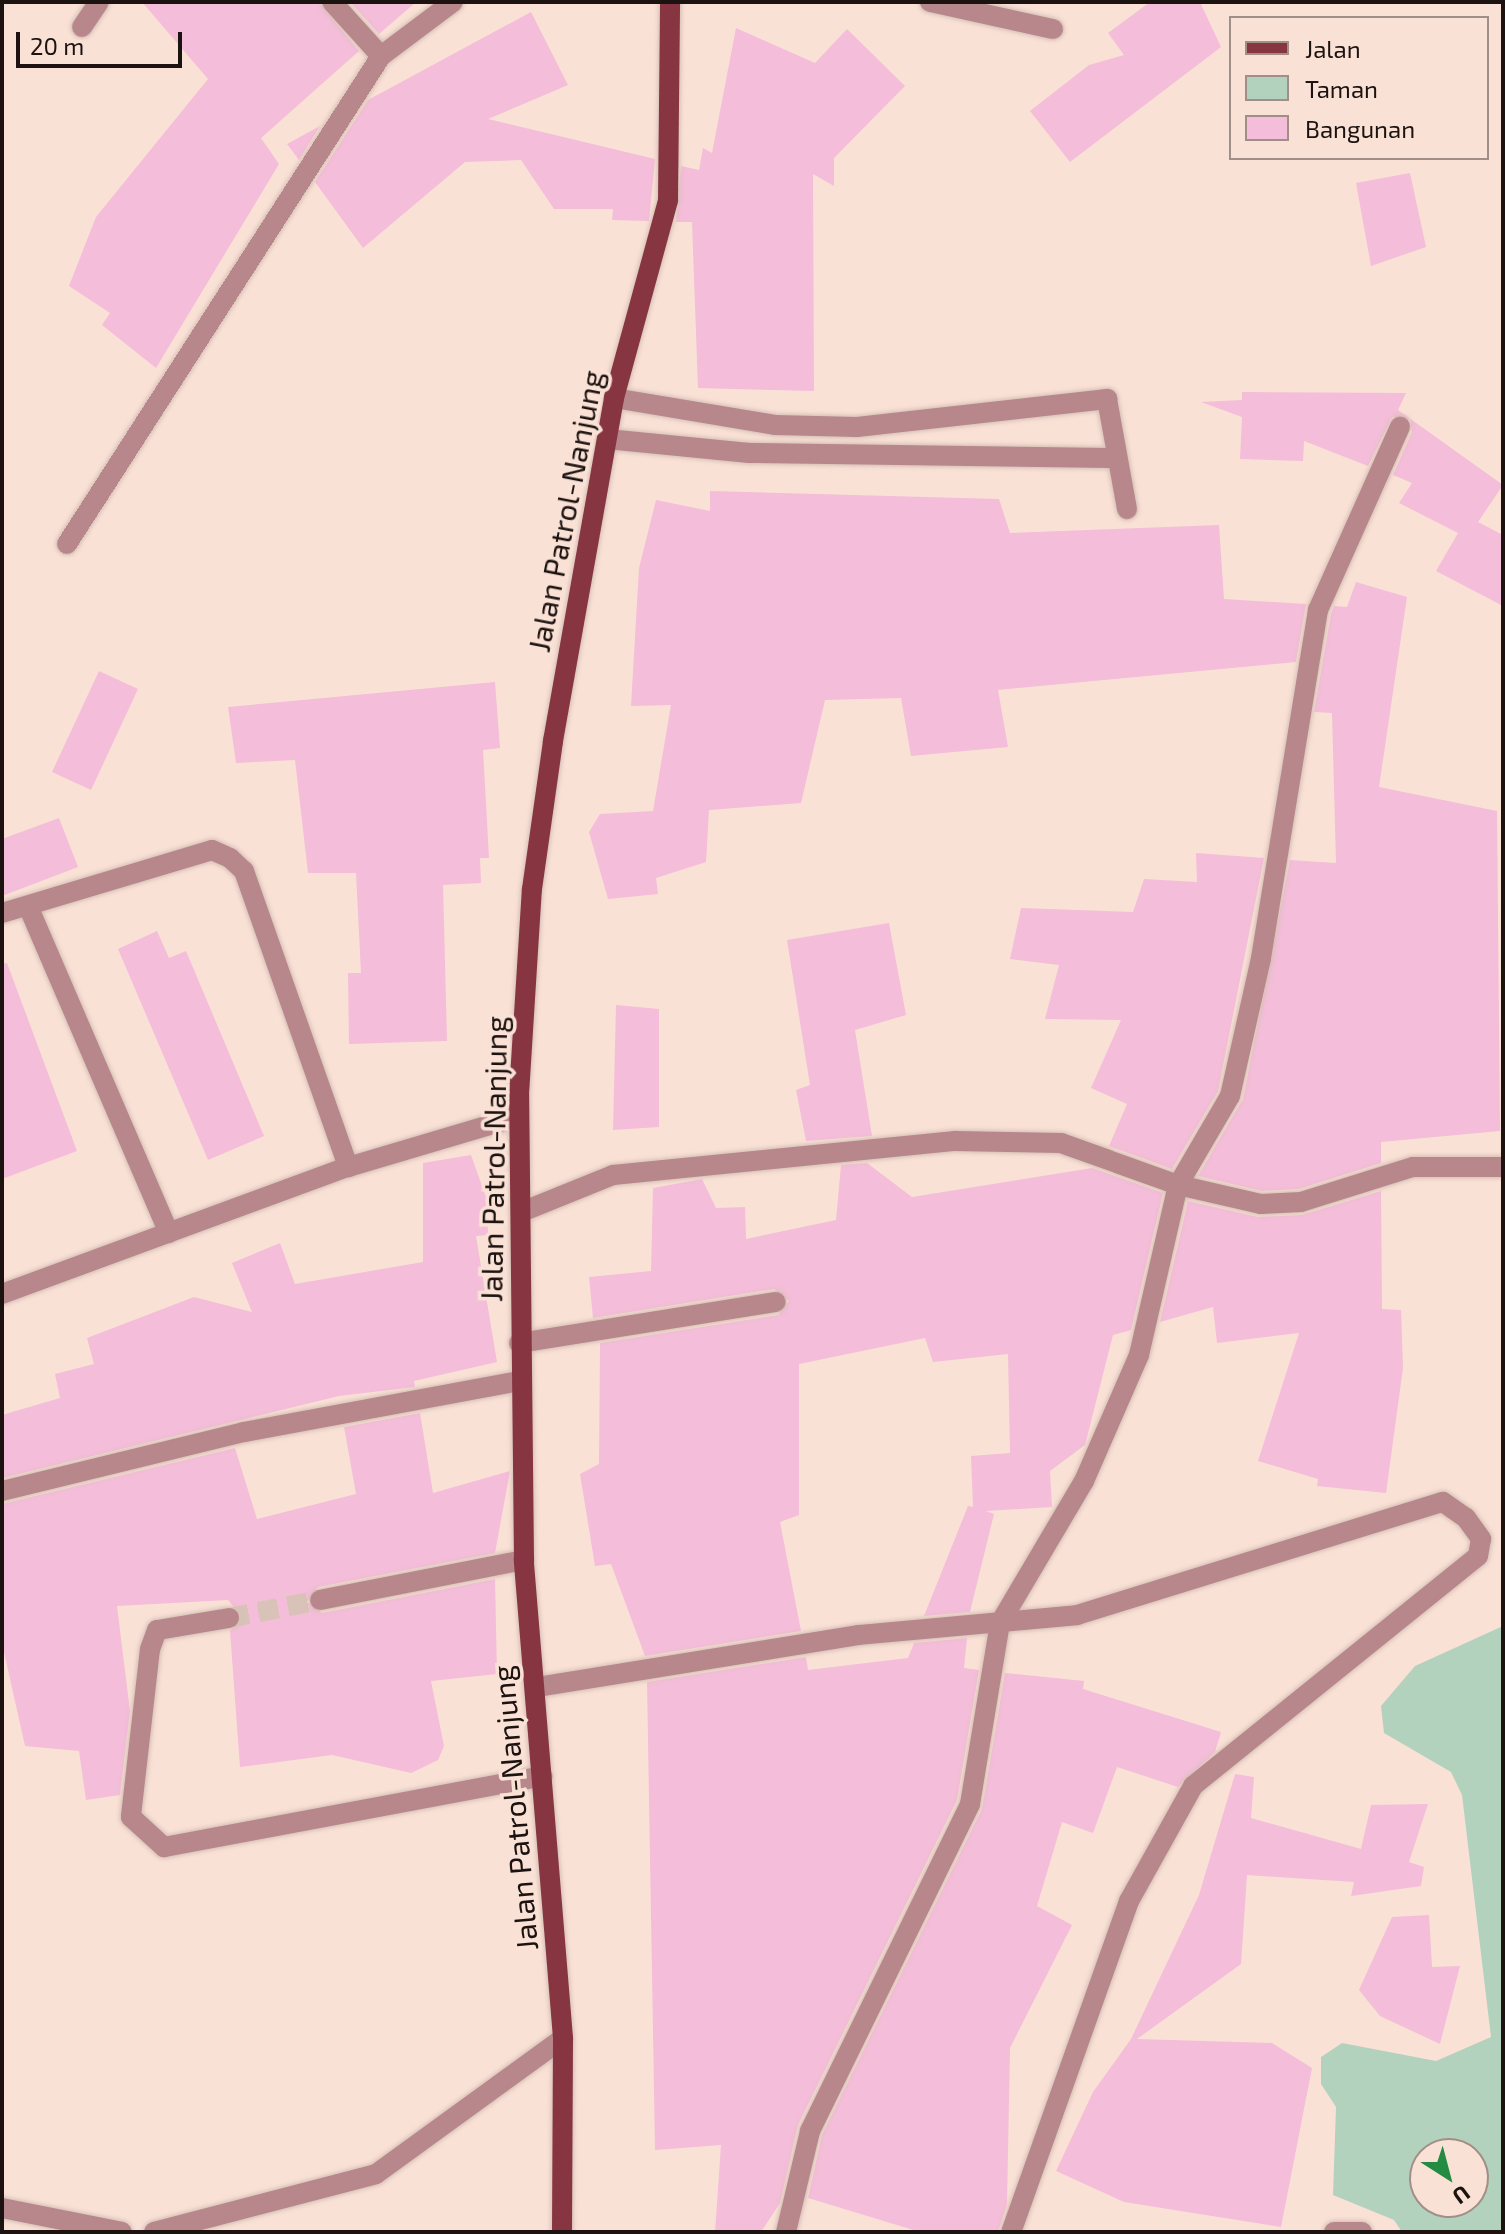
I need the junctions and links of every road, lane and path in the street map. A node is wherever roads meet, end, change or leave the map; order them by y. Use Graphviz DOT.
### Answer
graph roads {
  1 [pos="99,2"];
  2 [pos="332,2"];
  3 [pos="453,2"];
  4 [pos="670,2"];
  5 [pos="930,2"];
  6 [pos="82,27"];
  7 [pos="1053,29"];
  8 [pos="381,56"];
  9 [pos="614,398"];
  10 [pos="1400,427"];
  11 [pos="607,439"];
  12 [pos="1117,458"];
  13 [pos="1127,509"];
  14 [pos="67,544"];
  15 [pos="28,906"];
  16 [pos="2,913"];
  17 [pos="517,1117"];
  18 [pos="348,1167"];
  19 [pos="1503,1167"];
  20 [pos="1178,1185"];
  21 [pos="524,1211"];
  22 [pos="169,1233"];
  23 [pos="2,1294"];
  24 [pos="776,1302"];
  25 [pos="519,1343"];
  26 [pos="518,1381"];
  27 [pos="2,1491"];
  28 [pos="524,1560"];
  29 [pos="320,1600"];
  30 [pos="229,1618"];
  31 [pos="1000,1623"];
  32 [pos="537,1687"];
  33 [pos="542,1776"];
  34 [pos="563,2038"];
  35 [pos="2,2208"];
  36 [pos="122,2232"];
  37 [pos="154,2232"];
  38 [pos="562,2232"];
  39 [pos="786,2232"];
  40 [pos="1011,2232"];
  41 [pos="1334,2232"];
  42 [pos="1362,2232"];
  1 -- 6 [label="street"];
  2 -- 8 [label="street"];
  3 -- 8 [label="street"];
  4 -- 9 [label="main road, Jalan Patrol-Nanjung"];
  5 -- 7 [label="street"];
  8 -- 14 [label="street"];
  9 -- 11 [label="main road, Jalan Patrol-Nanjung"];
  9 -- 12 [label="street"];
  10 -- 20 [label="street"];
  11 -- 12 [label="street"];
  11 -- 17 [label="main road, Jalan Patrol-Nanjung"];
  12 -- 13 [label="street"];
  15 -- 16 [label="street"];
  15 -- 18 [label="street"];
  15 -- 22 [label="street"];
  17 -- 18 [label="street"];
  17 -- 21 [label="main road, Jalan Patrol-Nanjung"];
  18 -- 22 [label="street"];
  19 -- 20 [label="street"];
  20 -- 21 [label="street"];
  20 -- 31 [label="street"];
  21 -- 25 [label="main road, Jalan Patrol-Nanjung"];
  22 -- 23 [label="street"];
  24 -- 25 [label="street"];
  25 -- 26 [label="main road, Jalan Patrol-Nanjung"];
  26 -- 27 [label="street"];
  26 -- 28 [label="main road, Jalan Patrol-Nanjung"];
  28 -- 29 [label="street"];
  28 -- 32 [label="main road, Jalan Patrol-Nanjung"];
  30 -- 33 [label="street"];
  31 -- 32 [label="street"];
  31 -- 39 [label="street"];
  31 -- 40 [label="street"];
  32 -- 33 [label="main road, Jalan Patrol-Nanjung"];
  33 -- 34 [label="main road, Jalan Patrol-Nanjung"];
  34 -- 37 [label="street"];
  34 -- 38 [label="main road, Jalan Patrol-Nanjung"];
  35 -- 36 [label="street"];
  41 -- 42 [label="street"];
}
